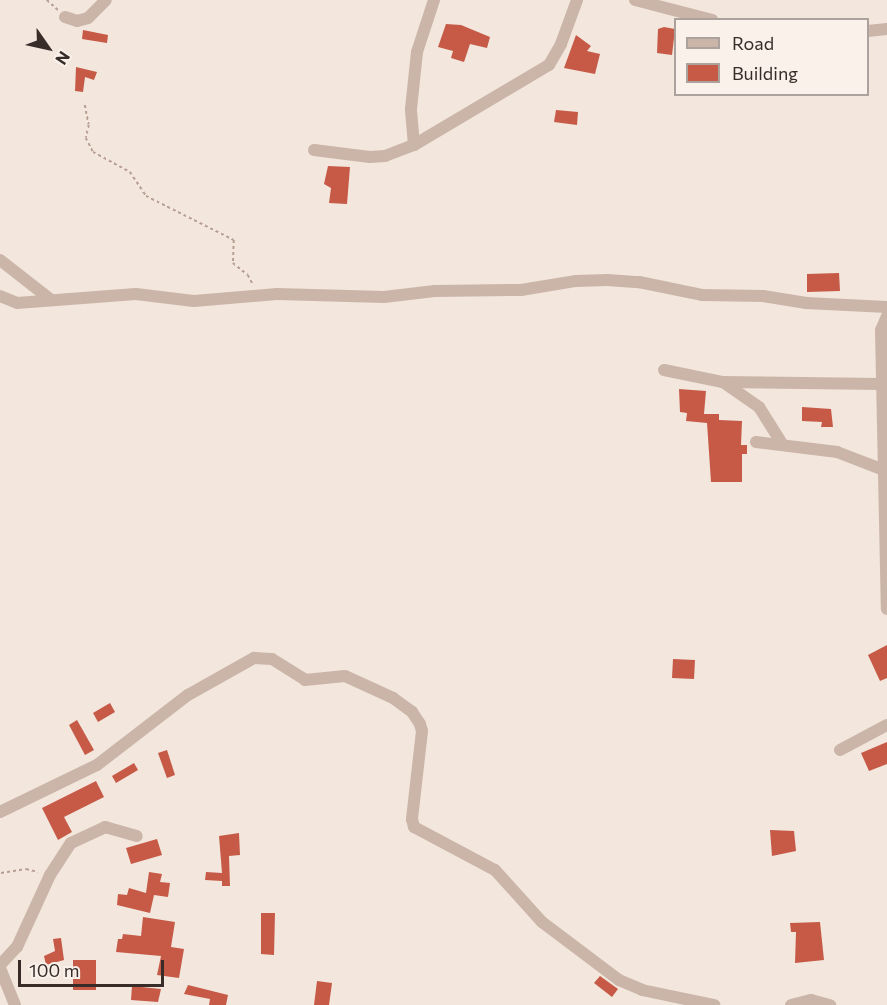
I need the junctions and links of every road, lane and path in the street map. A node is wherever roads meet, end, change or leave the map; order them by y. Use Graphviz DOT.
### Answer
graph roads {
  1 [pos="47,0"];
  2 [pos="106,0"];
  3 [pos="434,0"];
  4 [pos="577,0"];
  5 [pos="635,0"];
  6 [pos="65,17"];
  7 [pos="704,18"];
  8 [pos="887,29"];
  9 [pos="869,31"];
  10 [pos="85,105"];
  11 [pos="414,145"];
  12 [pos="314,150"];
  13 [pos="0,260"];
  14 [pos="257,296"];
  15 [pos="0,297"];
  16 [pos="50,299"];
  17 [pos="887,307"];
  18 [pos="887,316"];
  19 [pos="664,370"];
  20 [pos="722,382"];
  21 [pos="882,384"];
  22 [pos="885,429"];
  23 [pos="756,441"];
  24 [pos="781,442"];
  25 [pos="881,469"];
  26 [pos="887,609"];
  27 [pos="887,725"];
  28 [pos="840,750"];
  29 [pos="0,812"];
  30 [pos="137,836"];
  31 [pos="1,873"];
  32 [pos="50,875"];
  33 [pos="0,966"];
  34 [pos="15,1005"];
  35 [pos="714,1005"];
  36 [pos="791,1005"];
  37 [pos="830,1005"];
  1 -- 6 [label="path"];
  2 -- 6 [label="street"];
  3 -- 11 [label="street"];
  4 -- 11 [label="street"];
  5 -- 7 [label="street"];
  8 -- 9 [label="street"];
  10 -- 14 [label="path"];
  11 -- 12 [label="street"];
  13 -- 16 [label="street"];
  14 -- 16 [label="street"];
  14 -- 17 [label="street"];
  15 -- 16 [label="street"];
  18 -- 21 [label="street"];
  19 -- 20 [label="street"];
  20 -- 21 [label="street"];
  20 -- 24 [label="street"];
  21 -- 22 [label="street"];
  22 -- 25 [label="street"];
  23 -- 24 [label="street"];
  24 -- 25 [label="street"];
  25 -- 26 [label="street"];
  27 -- 28 [label="street"];
  29 -- 35 [label="street"];
  30 -- 32 [label="street"];
  31 -- 32 [label="path"];
  32 -- 33 [label="street"];
  33 -- 34 [label="street"];
  36 -- 37 [label="street"];
}
